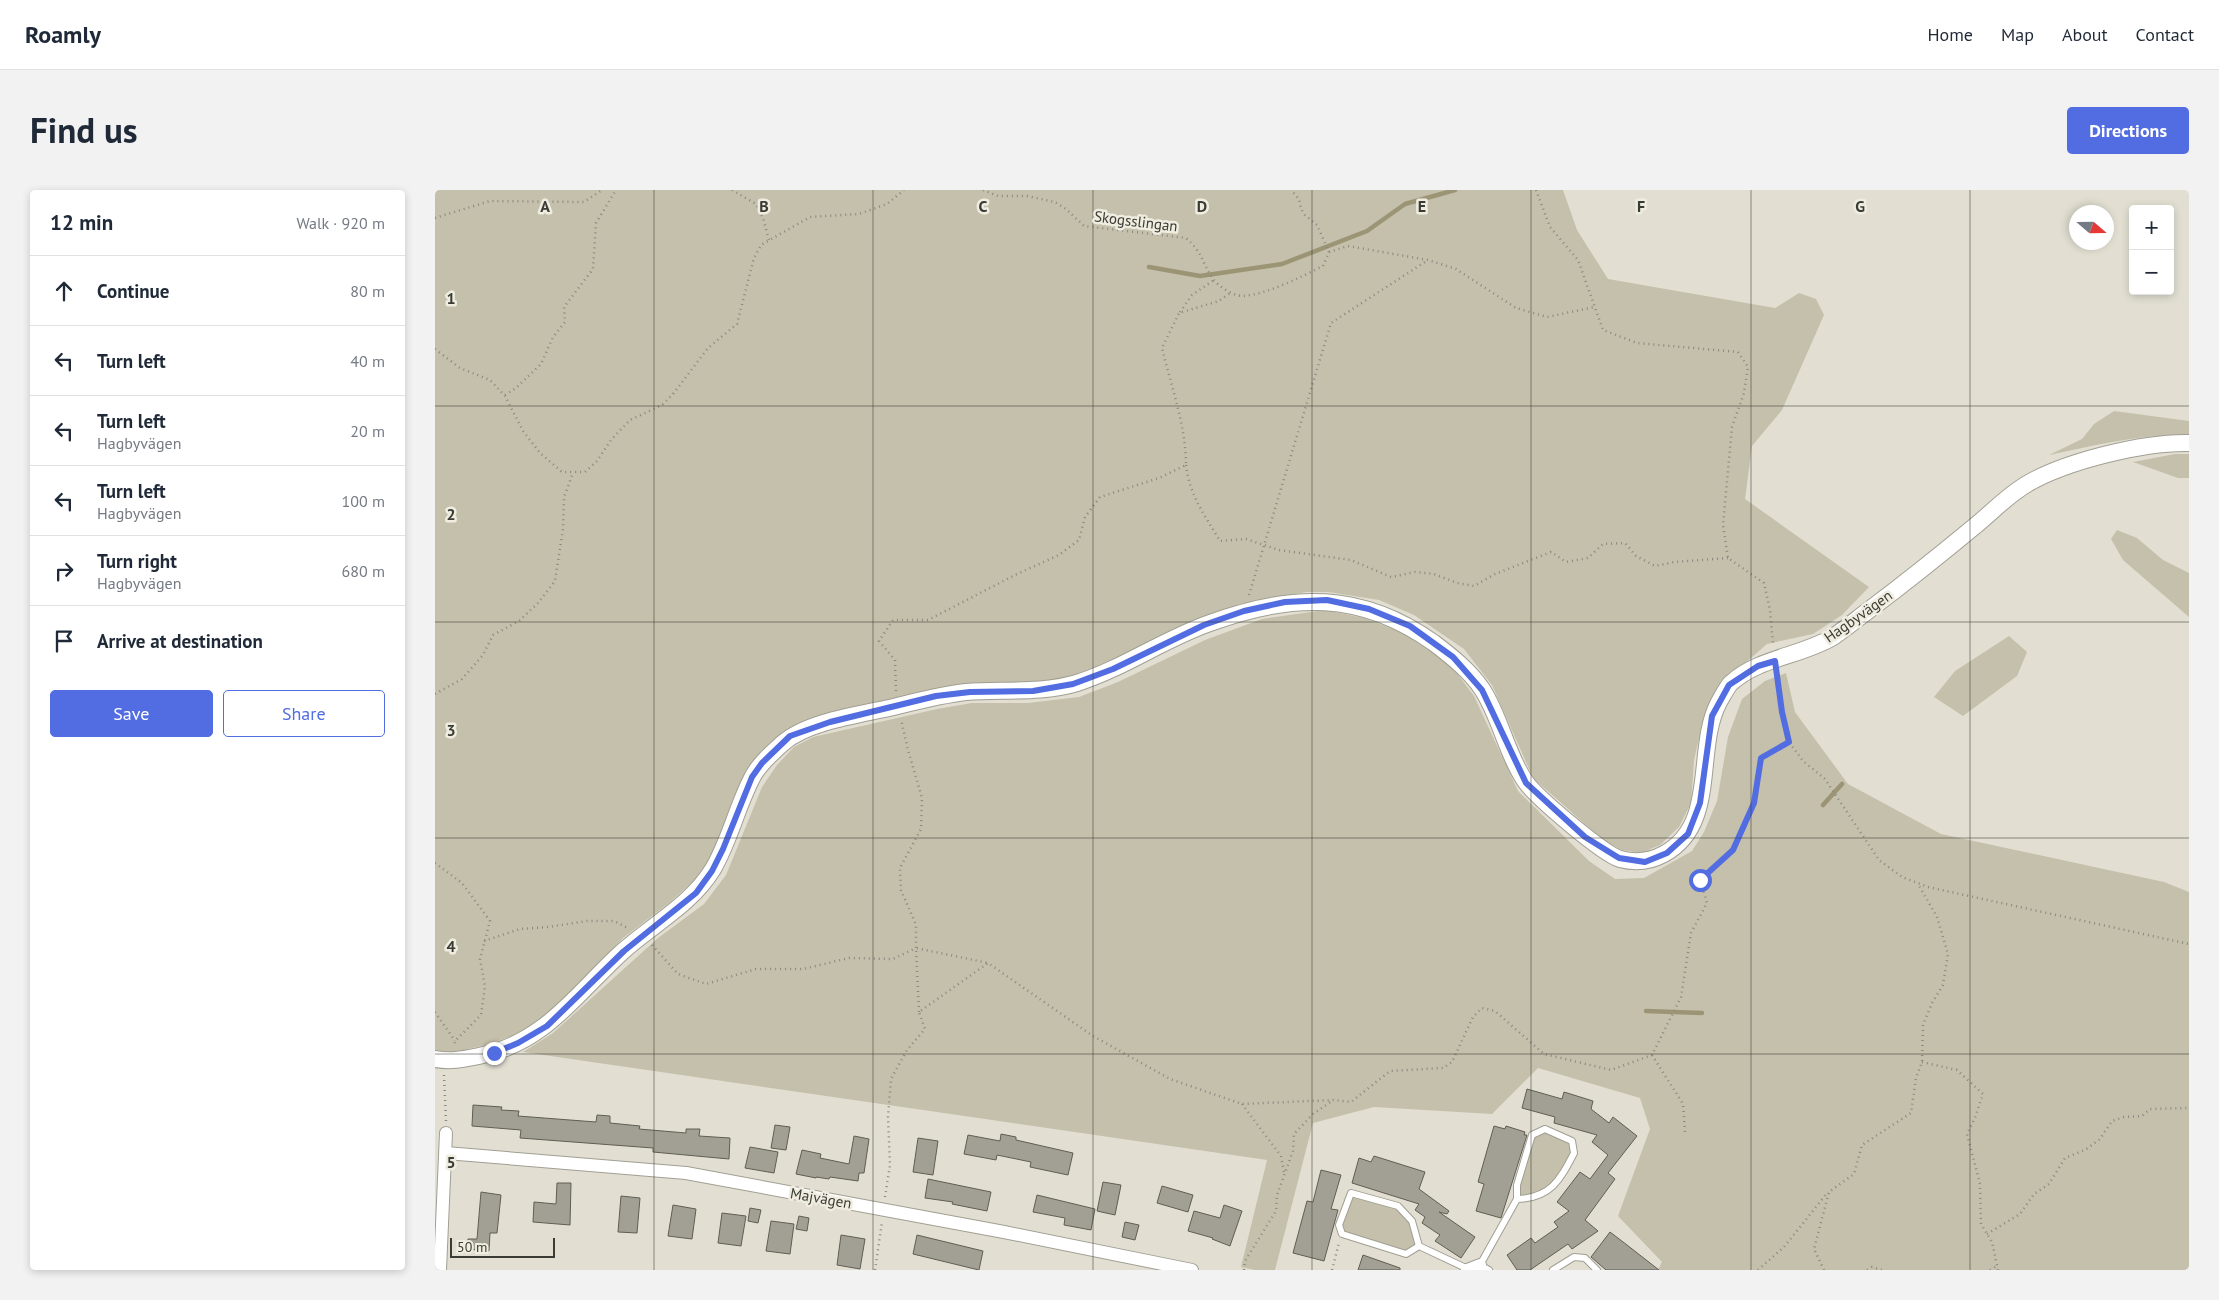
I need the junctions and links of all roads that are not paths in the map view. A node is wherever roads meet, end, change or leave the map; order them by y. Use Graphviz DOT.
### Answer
graph roads {
  1 [pos="2189,443"];
  2 [pos="443,1065"];
  3 [pos="443,1133"];
  4 [pos="445,1153"];
  5 [pos="1517,1199"];
  6 [pos="1419,1246"];
  7 [pos="439,1266"];
  8 [pos="1476,1268"];
  9 [pos="1192,1270"];
  10 [pos="1553,1270"];
  11 [pos="1597,1270"];
  1 -- 2 [label="street, Hagbyvägen"];
  3 -- 4 [label="street"];
  4 -- 7 [label="street"];
  4 -- 9 [label="street, Majvägen"];
  5 -- 5 [label="lane"];
  5 -- 8 [label="lane"];
  6 -- 6 [label="lane"];
  6 -- 8 [label="lane"];
  10 -- 11 [label="lane"];
}
